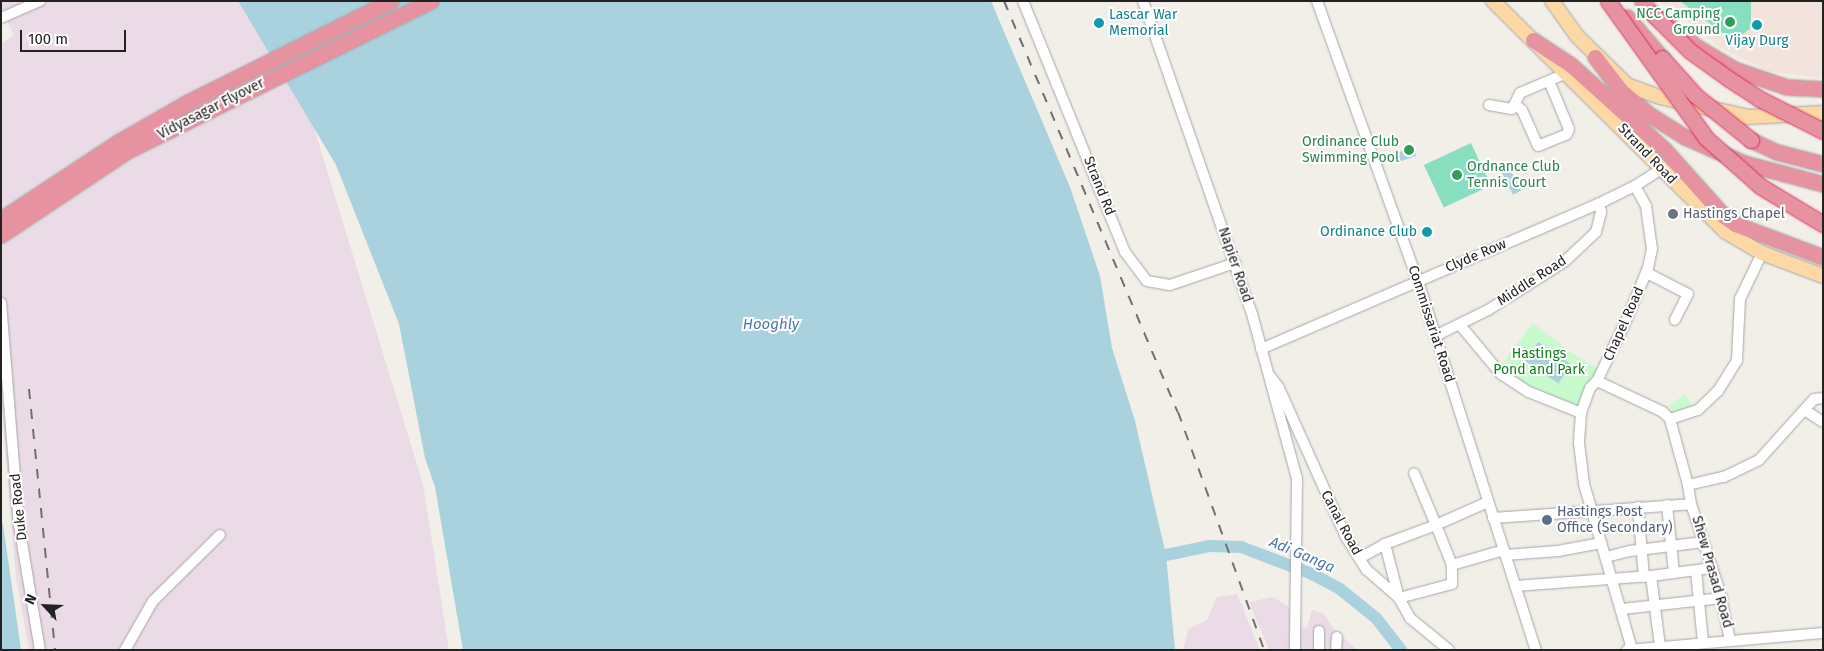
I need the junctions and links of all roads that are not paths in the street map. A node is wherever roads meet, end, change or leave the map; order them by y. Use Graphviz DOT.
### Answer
graph roads {
  1 [pos="40,1"];
  2 [pos="392,1"];
  3 [pos="431,1"];
  4 [pos="1023,1"];
  5 [pos="1142,1"];
  6 [pos="1317,1"];
  7 [pos="1552,1"];
  8 [pos="1608,1"];
  9 [pos="1613,1"];
  10 [pos="1642,1"];
  11 [pos="1499,4"];
  12 [pos="1653,14"];
  13 [pos="1,18"];
  14 [pos="1533,40"];
  15 [pos="1595,57"];
  16 [pos="1568,72"];
  17 [pos="1549,81"];
  18 [pos="1823,89"];
  19 [pos="1515,104"];
  20 [pos="1489,105"];
  21 [pos="1823,113"];
  22 [pos="1823,132"];
  23 [pos="1823,164"];
  24 [pos="1661,169"];
  25 [pos="1823,184"];
  26 [pos="1635,186"];
  27 [pos="1599,203"];
  28 [pos="1,219"];
  29 [pos="1823,224"];
  30 [pos="1,235"];
  31 [pos="1762,253"];
  32 [pos="1823,257"];
  33 [pos="1235,263"];
  34 [pos="1647,272"];
  35 [pos="1823,276"];
  36 [pos="1418,281"];
  37 [pos="1,303"];
  38 [pos="1675,320"];
  39 [pos="1460,325"];
  40 [pos="1435,336"];
  41 [pos="1261,349"];
  42 [pos="1266,371"];
  43 [pos="1596,381"];
  44 [pos="1823,398"];
  45 [pos="1806,411"];
  46 [pos="1581,413"];
  47 [pos="1670,419"];
  48 [pos="1823,422"];
  49 [pos="1414,473"];
  50 [pos="1688,485"];
  51 [pos="1488,502"];
  52 [pos="1691,504"];
  53 [pos="1667,505"];
  54 [pos="1638,507"];
  55 [pos="1591,510"];
  56 [pos="1493,518"];
  57 [pos="1436,525"];
  58 [pos="220,535"];
  59 [pos="1703,542"];
  60 [pos="1385,544"];
  61 [pos="1601,544"];
  62 [pos="1671,546"];
  63 [pos="1640,549"];
  64 [pos="1504,552"];
  65 [pos="1606,557"];
  66 [pos="1360,558"];
  67 [pos="1452,564"];
  68 [pos="1712,568"];
  69 [pos="1696,571"];
  70 [pos="1674,574"];
  71 [pos="1647,577"];
  72 [pos="1614,580"];
  73 [pos="1516,586"];
  74 [pos="1399,598"];
  75 [pos="1722,598"];
  76 [pos="1701,602"];
  77 [pos="1656,606"];
  78 [pos="1622,609"];
  79 [pos="1319,631"];
  80 [pos="1823,633"];
  81 [pos="1337,637"];
  82 [pos="1730,640"];
  83 [pos="1703,642"];
  84 [pos="1660,646"];
  85 [pos="1632,649"];
  86 [pos="40,650"];
  87 [pos="125,650"];
  88 [pos="1295,650"];
  89 [pos="1319,650"];
  90 [pos="1336,650"];
  91 [pos="1449,650"];
  92 [pos="1536,650"];
  93 [pos="1626,650"];
  1 -- 13 [label="street"];
  2 -- 28 [label="highway, Vidyasagar Flyover"];
  3 -- 30 [label="highway, Vidyasagar Flyover"];
  4 -- 33 [label="street, Strand Rd"];
  5 -- 33 [label="street, Napier Road"];
  6 -- 36 [label="street, Commissariat Road"];
  7 -- 15 [label="main road"];
  8 -- 29 [label="highway, bridge"];
  9 -- 23 [label="highway, bridge"];
  10 -- 12 [label="highway"];
  11 -- 14 [label="main road, Strand Road"];
  12 -- 18 [label="highway, bridge"];
  12 -- 22 [label="highway, bridge"];
  14 -- 16 [label="main road, Strand Road"];
  14 -- 32 [label="highway"];
  15 -- 21 [label="main road, bridge"];
  15 -- 25 [label="highway"];
  16 -- 17 [label="street"];
  16 -- 24 [label="main road, Strand Road"];
  17 -- 19 [label="street"];
  17 -- 19 [label="street"];
  19 -- 20 [label="street"];
  24 -- 26 [label="street, Clyde Row"];
  24 -- 31 [label="main road, Strand Road"];
  26 -- 27 [label="street, Clyde Row"];
  26 -- 34 [label="street, Chapel Road"];
  27 -- 36 [label="street, Clyde Row"];
  27 -- 39 [label="street, Middle Road"];
  31 -- 35 [label="main road, Strand Road"];
  31 -- 47 [label="street"];
  33 -- 41 [label="street, Napier Road"];
  34 -- 38 [label="street"];
  34 -- 43 [label="street, Chapel Road"];
  36 -- 40 [label="street, Commissariat Road"];
  36 -- 41 [label="street, Clyde Row"];
  37 -- 86 [label="street, Duke Road"];
  39 -- 40 [label="street, Middle Road"];
  39 -- 46 [label="street"];
  40 -- 51 [label="street, Commissariat Road"];
  41 -- 42 [label="street, Napier Road"];
  42 -- 66 [label="street, Canal Road"];
  42 -- 88 [label="street, Napier Road"];
  43 -- 46 [label="street, Chapel Road"];
  43 -- 47 [label="street"];
  44 -- 45 [label="street"];
  45 -- 48 [label="street"];
  45 -- 50 [label="street"];
  46 -- 55 [label="street, Chapel Road"];
  47 -- 50 [label="street, Shew Prasad Road"];
  49 -- 57 [label="street"];
  50 -- 52 [label="street, Shew Prasad Road"];
  51 -- 56 [label="street, Commissariat Road"];
  51 -- 57 [label="street"];
  52 -- 53 [label="street"];
  52 -- 59 [label="street, Shew Prasad Road"];
  53 -- 54 [label="street"];
  53 -- 62 [label="street"];
  54 -- 55 [label="street"];
  54 -- 63 [label="street"];
  55 -- 56 [label="street"];
  55 -- 61 [label="street, Chapel Road"];
  56 -- 64 [label="street, Commissariat Road"];
  57 -- 60 [label="street"];
  57 -- 67 [label="street"];
  58 -- 87 [label="street"];
  59 -- 62 [label="street"];
  59 -- 68 [label="street, Shew Prasad Road"];
  60 -- 66 [label="street"];
  60 -- 74 [label="street"];
  61 -- 64 [label="street"];
  61 -- 65 [label="street, Chapel Road"];
  62 -- 63 [label="street"];
  62 -- 70 [label="street"];
  63 -- 65 [label="street"];
  63 -- 71 [label="street"];
  64 -- 67 [label="street"];
  64 -- 73 [label="street, Commissariat Road"];
  65 -- 72 [label="street, Chapel Road"];
  66 -- 74 [label="street, Canal Road"];
  67 -- 74 [label="street"];
  68 -- 69 [label="street"];
  68 -- 75 [label="street, Shew Prasad Road"];
  69 -- 70 [label="street"];
  69 -- 76 [label="street"];
  70 -- 71 [label="street"];
  71 -- 72 [label="street"];
  71 -- 77 [label="street"];
  72 -- 73 [label="street"];
  72 -- 78 [label="street, Chapel Road"];
  73 -- 92 [label="street, Commissariat Road"];
  74 -- 91 [label="street, Canal Road"];
  75 -- 76 [label="street"];
  75 -- 82 [label="street, Shew Prasad Road"];
  76 -- 77 [label="street"];
  76 -- 83 [label="street"];
  77 -- 78 [label="street"];
  77 -- 84 [label="street"];
  78 -- 85 [label="street, Chapel Road"];
  79 -- 89 [label="street"];
  80 -- 82 [label="street"];
  81 -- 90 [label="street"];
  82 -- 83 [label="street"];
  83 -- 84 [label="street"];
  84 -- 85 [label="street"];
  85 -- 93 [label="street"];
}
